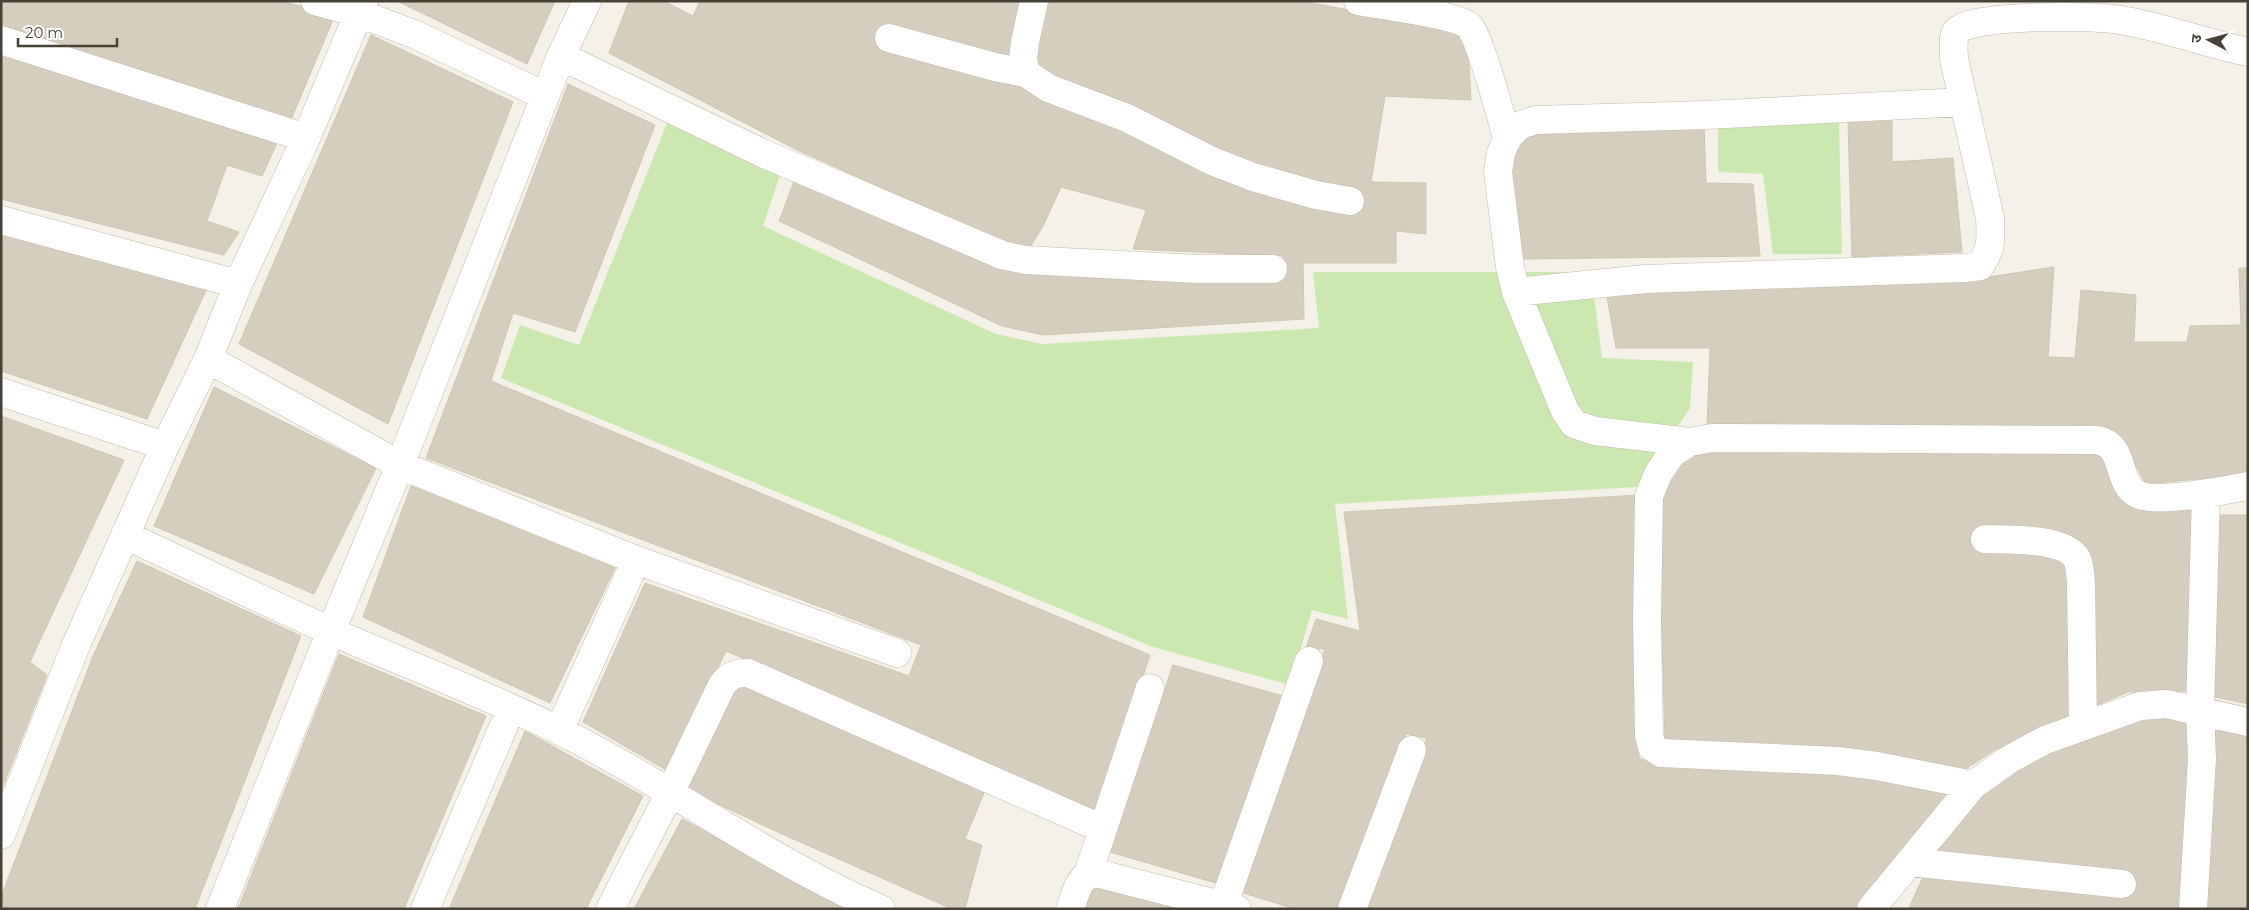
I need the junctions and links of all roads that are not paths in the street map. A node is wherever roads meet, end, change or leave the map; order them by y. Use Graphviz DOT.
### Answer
graph roads {
  1 [pos="315,1"];
  2 [pos="587,1"];
  3 [pos="1034,1"];
  4 [pos="1358,1"];
  5 [pos="361,7"];
  6 [pos="889,38"];
  7 [pos="1,40"];
  8 [pos="2248,52"];
  9 [pos="561,56"];
  10 [pos="1026,73"];
  11 [pos="545,96"];
  12 [pos="1964,102"];
  13 [pos="306,138"];
  14 [pos="1507,138"];
  15 [pos="1350,201"];
  16 [pos="1,220"];
  17 [pos="1273,269"];
  18 [pos="238,284"];
  19 [pos="1516,292"];
  20 [pos="208,359"];
  21 [pos="1,392"];
  22 [pos="1690,442"];
  23 [pos="165,446"];
  24 [pos="400,465"];
  25 [pos="2248,486"];
  26 [pos="2206,493"];
  27 [pos="125,535"];
  28 [pos="1985,538"];
  29 [pos="636,560"];
  30 [pos="331,631"];
  31 [pos="897,653"];
  32 [pos="1309,661"];
  33 [pos="1150,688"];
  34 [pos="511,709"];
  35 [pos="2200,711"];
  36 [pos="2248,722"];
  37 [pos="2084,725"];
  38 [pos="559,731"];
  39 [pos="1412,750"];
  40 [pos="1973,785"];
  41 [pos="670,793"];
  42 [pos="1103,828"];
  43 [pos="1,835"];
  44 [pos="1910,862"];
  45 [pos="1088,874"];
  46 [pos="2122,884"];
  47 [pos="1227,907"];
  48 [pos="877,908"];
  49 [pos="220,909"];
  50 [pos="425,909"];
  51 [pos="610,909"];
  52 [pos="1070,909"];
  53 [pos="1352,909"];
  54 [pos="1871,909"];
  55 [pos="2193,909"];
  1 -- 5 [label="street"];
  2 -- 9 [label="street"];
  3 -- 10 [label="street"];
  4 -- 14 [label="street"];
  5 -- 11 [label="street"];
  5 -- 13 [label="street"];
  6 -- 10 [label="street"];
  7 -- 13 [label="street"];
  8 -- 12 [label="street"];
  9 -- 11 [label="street"];
  9 -- 17 [label="street"];
  10 -- 15 [label="street"];
  11 -- 24 [label="street"];
  12 -- 14 [label="street"];
  12 -- 19 [label="street"];
  13 -- 18 [label="street"];
  14 -- 19 [label="street"];
  16 -- 18 [label="street"];
  18 -- 20 [label="street"];
  19 -- 22 [label="street"];
  20 -- 23 [label="street"];
  20 -- 24 [label="street"];
  21 -- 23 [label="street"];
  22 -- 26 [label="street"];
  22 -- 40 [label="street"];
  23 -- 27 [label="street"];
  24 -- 29 [label="street"];
  24 -- 30 [label="street"];
  25 -- 26 [label="street"];
  26 -- 35 [label="street"];
  27 -- 30 [label="street"];
  27 -- 43 [label="street"];
  28 -- 37 [label="street"];
  29 -- 31 [label="street"];
  29 -- 38 [label="street"];
  30 -- 34 [label="street"];
  30 -- 49 [label="street"];
  32 -- 47 [label="street"];
  33 -- 42 [label="street"];
  34 -- 38 [label="street"];
  34 -- 50 [label="street"];
  35 -- 36 [label="street"];
  35 -- 37 [label="street"];
  35 -- 55 [label="street"];
  37 -- 40 [label="street"];
  38 -- 41 [label="street"];
  39 -- 53 [label="street"];
  40 -- 44 [label="street"];
  41 -- 42 [label="street"];
  41 -- 48 [label="street"];
  41 -- 51 [label="street"];
  42 -- 45 [label="street"];
  44 -- 46 [label="street"];
  44 -- 54 [label="street"];
  45 -- 47 [label="street"];
  45 -- 52 [label="street"];
}
